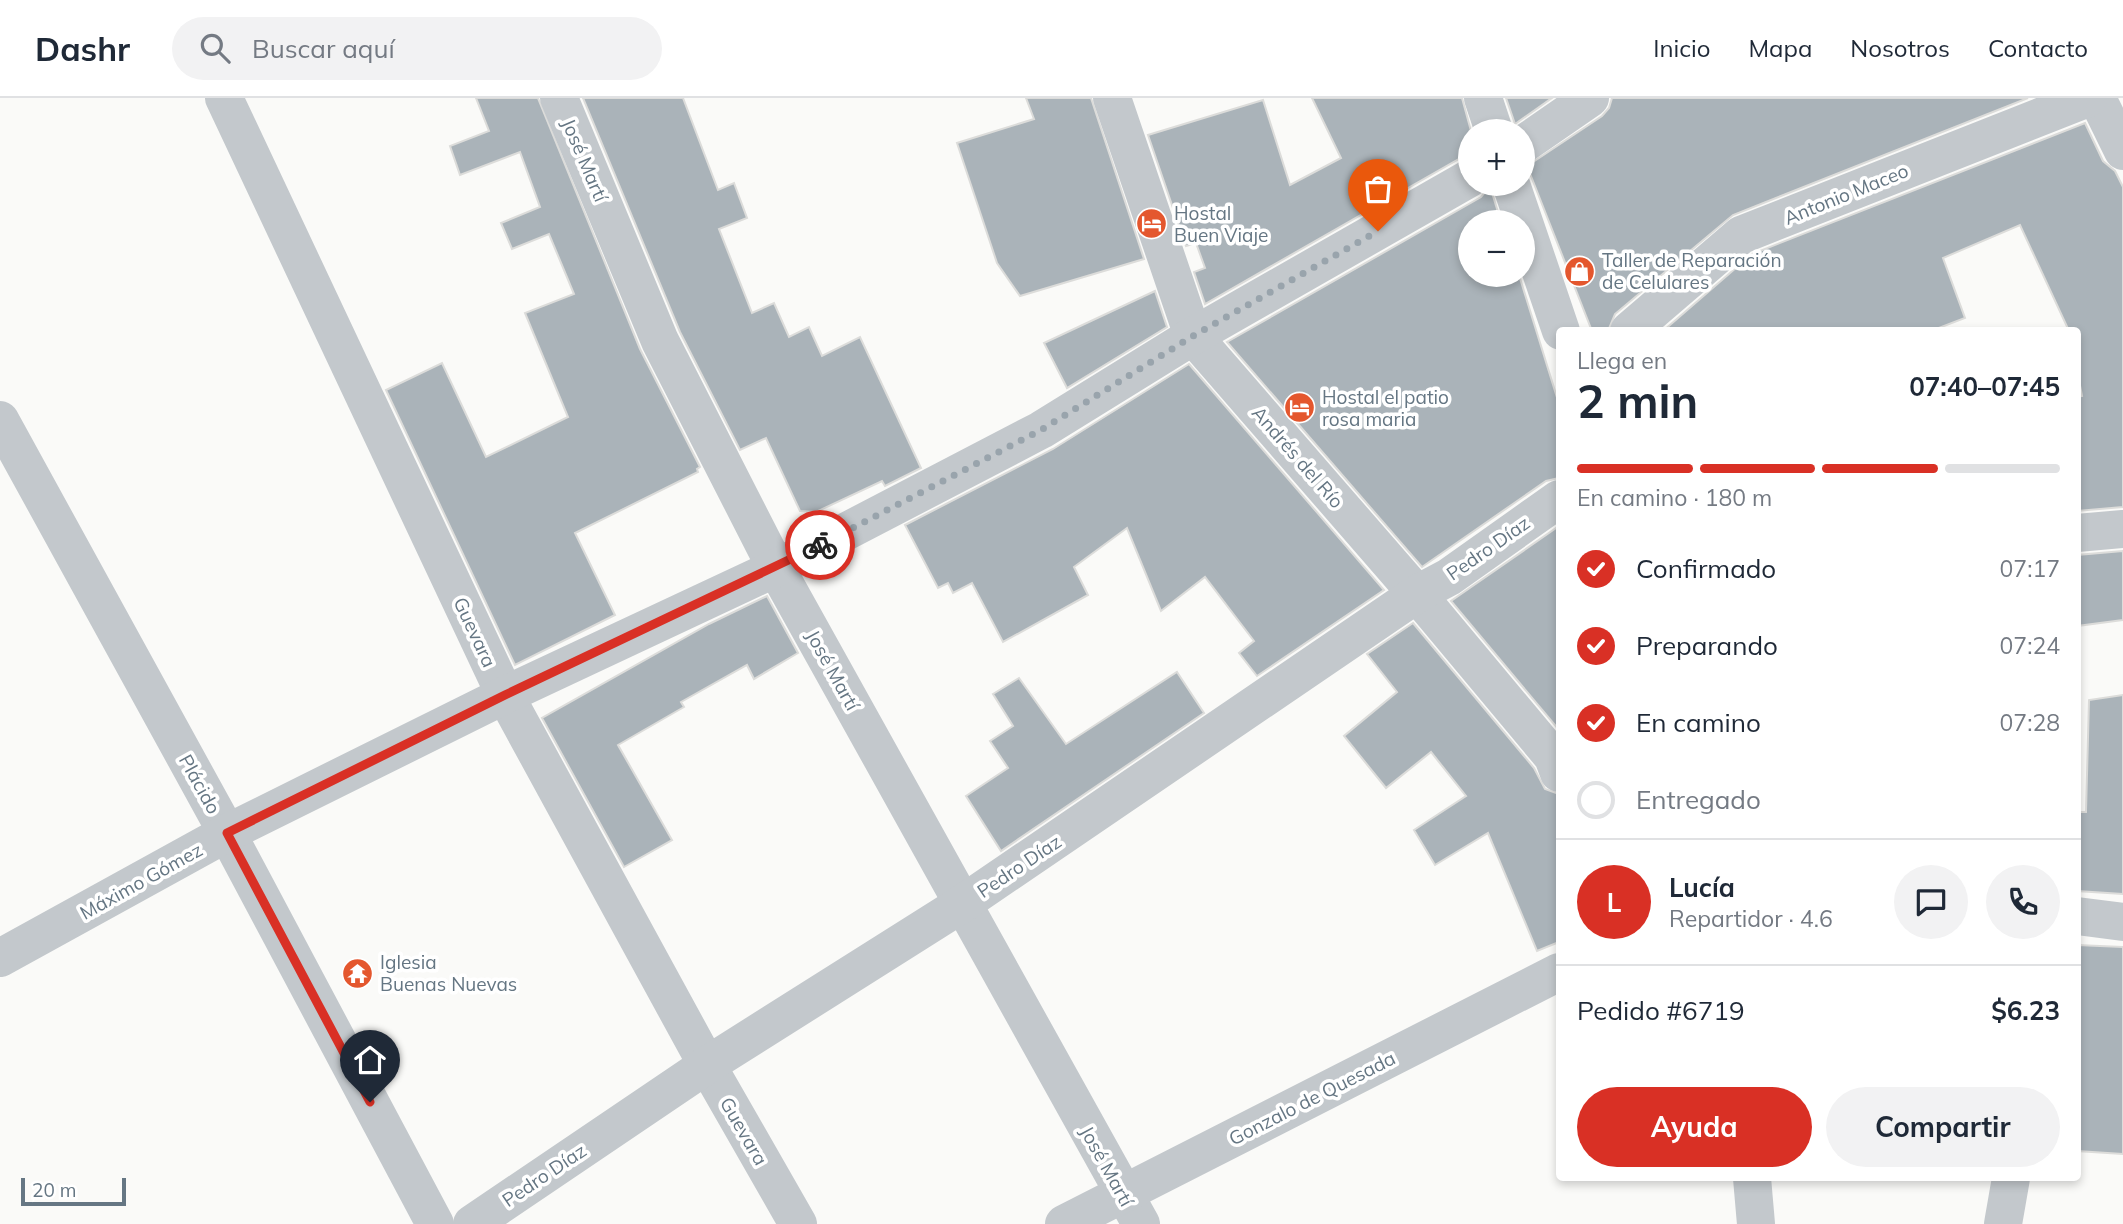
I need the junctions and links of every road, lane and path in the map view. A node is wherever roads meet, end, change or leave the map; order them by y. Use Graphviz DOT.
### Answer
graph roads {
  1 [pos="224,98"];
  2 [pos="559,98"];
  3 [pos="1112,98"];
  4 [pos="1483,98"];
  5 [pos="1590,98"];
  6 [pos="2088,98"];
  7 [pos="2097,98"];
  8 [pos="1490,119"];
  9 [pos="1535,136"];
  10 [pos="2123,151"];
  11 [pos="1458,185"];
  12 [pos="1515,196"];
  13 [pos="1560,327"];
  14 [pos="1634,327"];
  15 [pos="1193,336"];
  16 [pos="0,420"];
  17 [pos="1556,501"];
  18 [pos="2123,529"];
  19 [pos="2081,533"];
  20 [pos="776,568"];
  21 [pos="1417,594"];
  22 [pos="505,695"];
  23 [pos="1556,766"];
  24 [pos="227,833"];
  25 [pos="962,904"];
  26 [pos="2081,917"];
  27 [pos="2123,922"];
  28 [pos="0,958"];
  29 [pos="1556,973"];
  30 [pos="707,1065"];
  31 [pos="1752,1181"];
  32 [pos="2010,1181"];
  33 [pos="1132,1210"];
  34 [pos="435,1224"];
  35 [pos="472,1224"];
  36 [pos="798,1224"];
  37 [pos="1064,1224"];
  38 [pos="1756,1224"];
  39 [pos="2003,1224"];
  1 -- 22 [label="street, Guevara"];
  2 -- 20 [label="street, José Martí"];
  3 -- 15 [label="street, Andrés del Río"];
  4 -- 8 [label="street"];
  5 -- 9 [label="street"];
  6 -- 14 [label="street, Antonio Maceo"];
  7 -- 10 [label="street"];
  11 -- 15 [label="street, Máximo Gómez"];
  12 -- 13 [label="street"];
  15 -- 20 [label="street, Máximo Gómez"];
  15 -- 21 [label="street, Andrés del Río"];
  16 -- 24 [label="street, Plácido"];
  17 -- 21 [label="street, Pedro Díaz"];
  18 -- 19 [label="street"];
  20 -- 22 [label="street, Máximo Gómez"];
  20 -- 25 [label="street, José Martí"];
  21 -- 23 [label="street, Andrés del Río"];
  21 -- 25 [label="street, Pedro Díaz"];
  22 -- 24 [label="street, Máximo Gómez"];
  22 -- 30 [label="street, Guevara"];
  24 -- 28 [label="street, Máximo Gómez"];
  24 -- 34 [label="street, Plácido"];
  25 -- 30 [label="street, Pedro Díaz"];
  25 -- 33 [label="street, José Martí"];
  26 -- 27 [label="street"];
  29 -- 33 [label="street, Gonzalo de Quesada"];
  30 -- 35 [label="street, Pedro Díaz"];
  30 -- 36 [label="street, Guevara"];
  31 -- 38 [label="street"];
  32 -- 39 [label="street"];
  33 -- 37 [label="street, Gonzalo de Quesada"];
}
